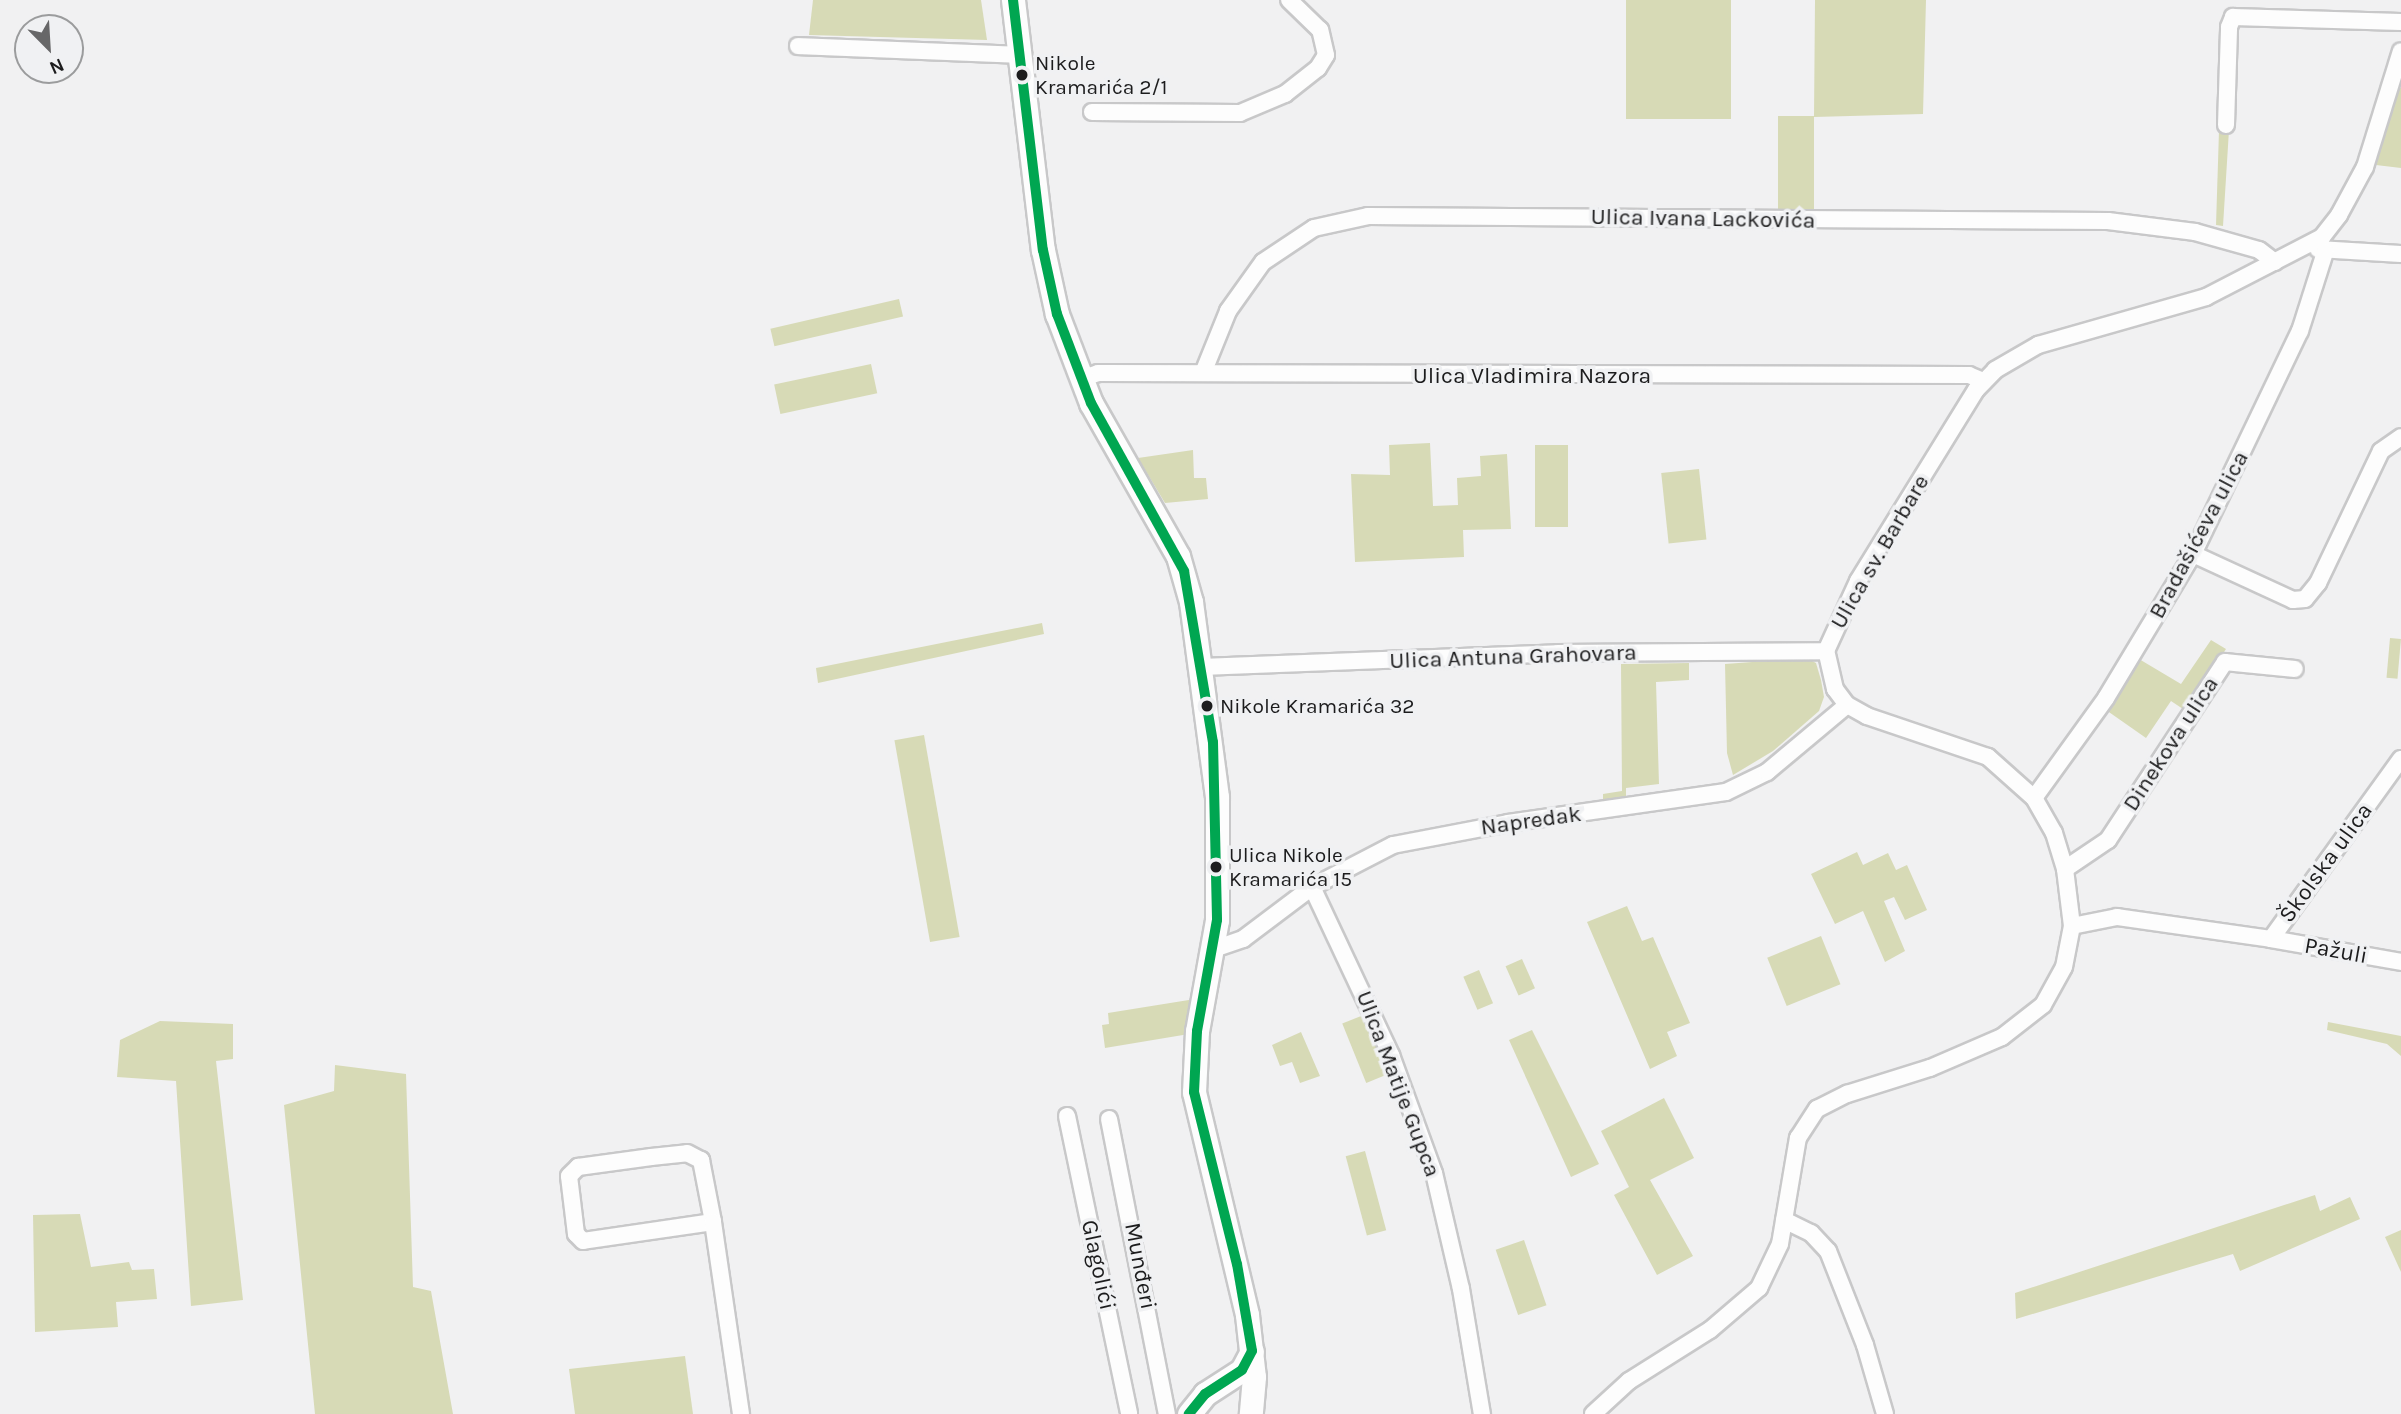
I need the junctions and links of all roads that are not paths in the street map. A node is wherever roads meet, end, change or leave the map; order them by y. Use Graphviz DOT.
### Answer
graph roads {
  1 [pos="1013,0"];
  2 [pos="1289,0"];
  3 [pos="2401,22"];
  4 [pos="798,46"];
  5 [pos="2401,51"];
  6 [pos="1021,55"];
  7 [pos="2398,70"];
  8 [pos="1092,112"];
  9 [pos="2226,125"];
  10 [pos="2318,248"];
  11 [pos="2401,254"];
  12 [pos="2275,262"];
  13 [pos="1203,373"];
  14 [pos="1080,379"];
  15 [pos="1983,381"];
  16 [pos="2401,437"];
  17 [pos="2193,554"];
  18 [pos="1826,651"];
  19 [pos="1201,667"];
  20 [pos="2295,668"];
  21 [pos="1847,705"];
  22 [pos="2401,759"];
  23 [pos="2034,798"];
  24 [pos="2064,869"];
  25 [pos="1312,887"];
  26 [pos="2072,926"];
  27 [pos="2271,939"];
  28 [pos="1214,949"];
  29 [pos="2401,962"];
  30 [pos="1067,1116"];
  31 [pos="1109,1119"];
  32 [pos="1784,1220"];
  33 [pos="713,1223"];
  34 [pos="1252,1351"];
  35 [pos="741,1414"];
  36 [pos="1129,1414"];
  37 [pos="1167,1414"];
  38 [pos="1189,1414"];
  39 [pos="1251,1414"];
  40 [pos="1482,1414"];
  41 [pos="1593,1414"];
  42 [pos="1885,1414"];
  1 -- 6 [label="main road"];
  2 -- 8 [label="street"];
  3 -- 9 [label="street"];
  4 -- 6 [label="street"];
  5 -- 7 [label="street, Ulica sv. Barbare"];
  6 -- 14 [label="main road"];
  7 -- 10 [label="street, Ulica sv. Barbare"];
  10 -- 11 [label="street"];
  10 -- 12 [label="street, Ulica sv. Barbare"];
  10 -- 17 [label="street, Bradašićeva ulica"];
  12 -- 13 [label="street, Ulica Ivana Lackovića"];
  12 -- 15 [label="street, Ulica sv. Barbare"];
  13 -- 14 [label="street, Ulica Vladimira Nazora"];
  13 -- 15 [label="street, Ulica Vladimira Nazora"];
  14 -- 19 [label="main road"];
  15 -- 18 [label="street, Ulica sv. Barbare"];
  16 -- 17 [label="street"];
  17 -- 23 [label="street, Bradašićeva ulica"];
  18 -- 19 [label="street, Ulica Antuna Grahovara"];
  18 -- 21 [label="street, Ulica sv. Barbare"];
  19 -- 28 [label="main road"];
  20 -- 24 [label="street, Dinekova ulica"];
  21 -- 23 [label="street"];
  21 -- 25 [label="street, Napredak"];
  22 -- 27 [label="street, Školska ulica"];
  23 -- 24 [label="street"];
  24 -- 26 [label="street"];
  25 -- 28 [label="street, Napredak"];
  25 -- 40 [label="street, Ulica Matije Gupca"];
  26 -- 27 [label="street, Školska ulica"];
  26 -- 32 [label="street"];
  27 -- 29 [label="street, Pažuli"];
  28 -- 34 [label="main road"];
  30 -- 36 [label="street, Glagolići"];
  31 -- 37 [label="street, Munđeri"];
  32 -- 41 [label="street"];
  32 -- 42 [label="street"];
  33 -- 33 [label="street"];
  33 -- 35 [label="street"];
  34 -- 38 [label="main road"];
  34 -- 39 [label="main road"];
}
